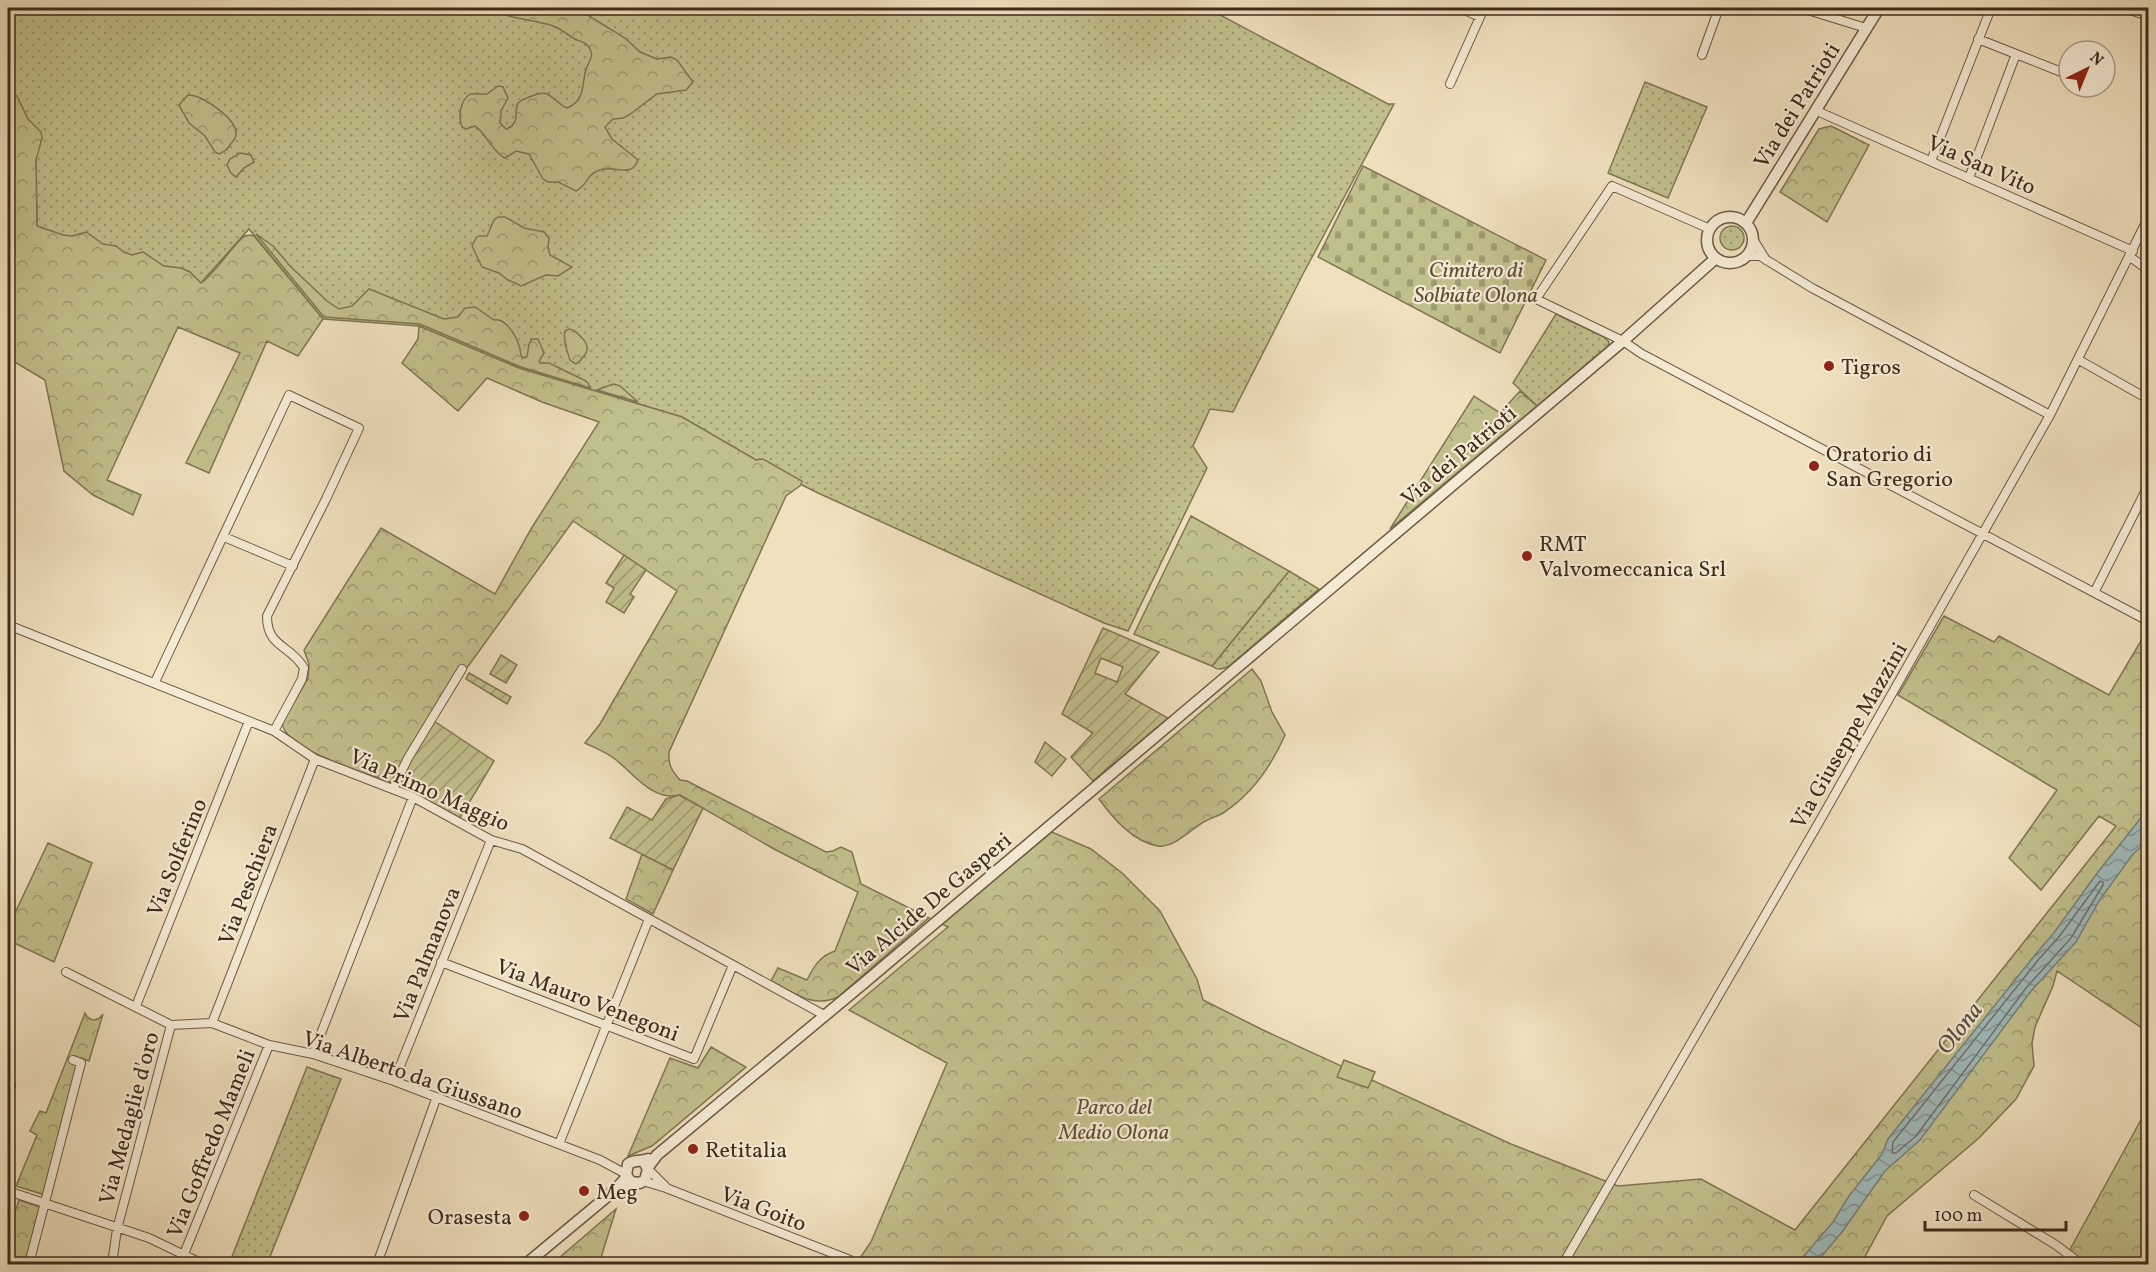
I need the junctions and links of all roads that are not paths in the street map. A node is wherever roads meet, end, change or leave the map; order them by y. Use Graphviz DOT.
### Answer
graph roads {
  1 [pos="1460,8"];
  2 [pos="1484,8"];
  3 [pos="1719,8"];
  4 [pos="1801,8"];
  5 [pos="1879,8"];
  6 [pos="1991,8"];
  7 [pos="2124,8"];
  8 [pos="2148,16"];
  9 [pos="1480,17"];
  10 [pos="1866,28"];
  11 [pos="1978,39"];
  12 [pos="2016,54"];
  13 [pos="1702,55"];
  14 [pos="2057,70"];
  15 [pos="1450,84"];
  16 [pos="1816,111"];
  17 [pos="1931,161"];
  18 [pos="1969,178"];
  19 [pos="2148,218"];
  20 [pos="1746,223"];
  21 [pos="1710,229"];
  22 [pos="1753,239"];
  23 [pos="2131,254"];
  24 [pos="1747,256"];
  25 [pos="1716,258"];
  26 [pos="1767,260"];
  27 [pos="2148,270"];
  28 [pos="1623,341"];
  29 [pos="2079,360"];
  30 [pos="2148,399"];
  31 [pos="2050,415"];
  32 [pos="2148,486"];
  33 [pos="1983,532"];
  34 [pos="224,537"];
  35 [pos="293,566"];
  36 [pos="2095,591"];
  37 [pos="2148,621"];
  38 [pos="8,625"];
  39 [pos="462,669"];
  40 [pos="1223,680"];
  41 [pos="156,682"];
  42 [pos="249,721"];
  43 [pos="274,732"];
  44 [pos="315,759"];
  45 [pos="393,789"];
  46 [pos="413,797"];
  47 [pos="491,840"];
  48 [pos="649,919"];
  49 [pos="441,962"];
  50 [pos="733,965"];
  51 [pos="66,972"];
  52 [pos="136,1006"];
  53 [pos="824,1015"];
  54 [pos="212,1023"];
  55 [pos="171,1025"];
  56 [pos="606,1026"];
  57 [pos="269,1045"];
  58 [pos="313,1054"];
  59 [pos="73,1060"];
  60 [pos="394,1081"];
  61 [pos="436,1099"];
  62 [pos="559,1144"];
  63 [pos="646,1166"];
  64 [pos="628,1175"];
  65 [pos="643,1181"];
  66 [pos="666,1188"];
  67 [pos="8,1191"];
  68 [pos="1974,1195"];
  69 [pos="45,1203"];
  70 [pos="117,1229"];
  71 [pos="184,1254"];
  72 [pos="852,1262"];
  73 [pos="1563,1263"];
  74 [pos="29,1264"];
  75 [pos="112,1264"];
  76 [pos="203,1264"];
  77 [pos="377,1264"];
  78 [pos="526,1264"];
  79 [pos="2081,1264"];
  1 -- 9 [label="street"];
  2 -- 9 [label="street"];
  3 -- 13 [label="street"];
  4 -- 10 [label="street"];
  5 -- 10 [label="street, Via dei Patrioti"];
  6 -- 11 [label="street"];
  7 -- 8 [label="street"];
  9 -- 15 [label="street"];
  10 -- 16 [label="street, Via dei Patrioti"];
  11 -- 12 [label="street"];
  11 -- 17 [label="street"];
  12 -- 14 [label="street"];
  12 -- 18 [label="street"];
  16 -- 17 [label="street, Via San Vito"];
  16 -- 20 [label="street, Via dei Patrioti"];
  17 -- 18 [label="street, Via San Vito"];
  18 -- 23 [label="street, Via San Vito"];
  19 -- 23 [label="street, Via Giuseppe Mazzini"];
  20 -- 21 [label="street"];
  20 -- 22 [label="street"];
  21 -- 25 [label="street"];
  21 -- 28 [label="street"];
  22 -- 24 [label="street"];
  22 -- 26 [label="street"];
  23 -- 27 [label="street, Via San Vito"];
  23 -- 29 [label="street, Via Giuseppe Mazzini"];
  24 -- 25 [label="street"];
  24 -- 26 [label="street"];
  25 -- 28 [label="street, Via dei Patrioti"];
  26 -- 31 [label="street"];
  28 -- 33 [label="street"];
  28 -- 40 [label="street, Via dei Patrioti"];
  29 -- 30 [label="street"];
  29 -- 31 [label="street, Via Giuseppe Mazzini"];
  31 -- 33 [label="street, Via Giuseppe Mazzini"];
  32 -- 36 [label="street"];
  33 -- 36 [label="street"];
  33 -- 73 [label="street, Via Giuseppe Mazzini"];
  34 -- 35 [label="street"];
  34 -- 35 [label="street"];
  34 -- 41 [label="street"];
  35 -- 43 [label="street"];
  36 -- 37 [label="street"];
  38 -- 41 [label="street, Via Primo Maggio"];
  39 -- 45 [label="street"];
  40 -- 53 [label="street, Via Alcide De Gasperi"];
  41 -- 42 [label="street, Via Primo Maggio"];
  42 -- 43 [label="street, Via Primo Maggio"];
  42 -- 52 [label="street, Via Solferino"];
  43 -- 44 [label="street, Via Primo Maggio"];
  44 -- 45 [label="street, Via Primo Maggio"];
  44 -- 54 [label="street, Via Peschiera"];
  45 -- 46 [label="street, Via Primo Maggio"];
  46 -- 47 [label="street, Via Primo Maggio"];
  46 -- 58 [label="street"];
  47 -- 48 [label="street, Via Primo Maggio"];
  47 -- 49 [label="street, Via Palmanova"];
  48 -- 50 [label="street, Via Primo Maggio"];
  48 -- 56 [label="street"];
  49 -- 56 [label="street, Via Mauro Venegoni"];
  49 -- 60 [label="street, Via Palmanova"];
  50 -- 53 [label="street, Via Primo Maggio"];
  50 -- 56 [label="street, Via Mauro Venegoni"];
  51 -- 52 [label="street, Via Medaglie d'oro"];
  52 -- 55 [label="street, Via Medaglie d'oro"];
  53 -- 63 [label="street, Via Alcide De Gasperi"];
  54 -- 55 [label="street, Via Alberto da Giussano"];
  54 -- 57 [label="street, Via Alberto da Giussano"];
  55 -- 70 [label="street, Via Medaglie d'oro"];
  56 -- 62 [label="street"];
  57 -- 58 [label="street, Via Alberto da Giussano"];
  57 -- 71 [label="street, Via Goffredo Mameli"];
  58 -- 60 [label="street, Via Alberto da Giussano"];
  59 -- 69 [label="street"];
  60 -- 61 [label="street, Via Alberto da Giussano"];
  61 -- 62 [label="street, Via Alberto da Giussano"];
  61 -- 77 [label="street"];
  62 -- 64 [label="street, Via Alberto da Giussano"];
  63 -- 64 [label="street, Via Alcide De Gasperi"];
  63 -- 65 [label="street"];
  63 -- 66 [label="street, Via Goito"];
  64 -- 65 [label="street"];
  64 -- 78 [label="street"];
  65 -- 66 [label="street, Via Goito"];
  66 -- 72 [label="street, Via Goito"];
  67 -- 69 [label="street"];
  68 -- 79 [label="street"];
  69 -- 70 [label="street"];
  69 -- 74 [label="street"];
  70 -- 71 [label="street"];
  70 -- 75 [label="street, Via Medaglie d'oro"];
  71 -- 76 [label="street"];
}
